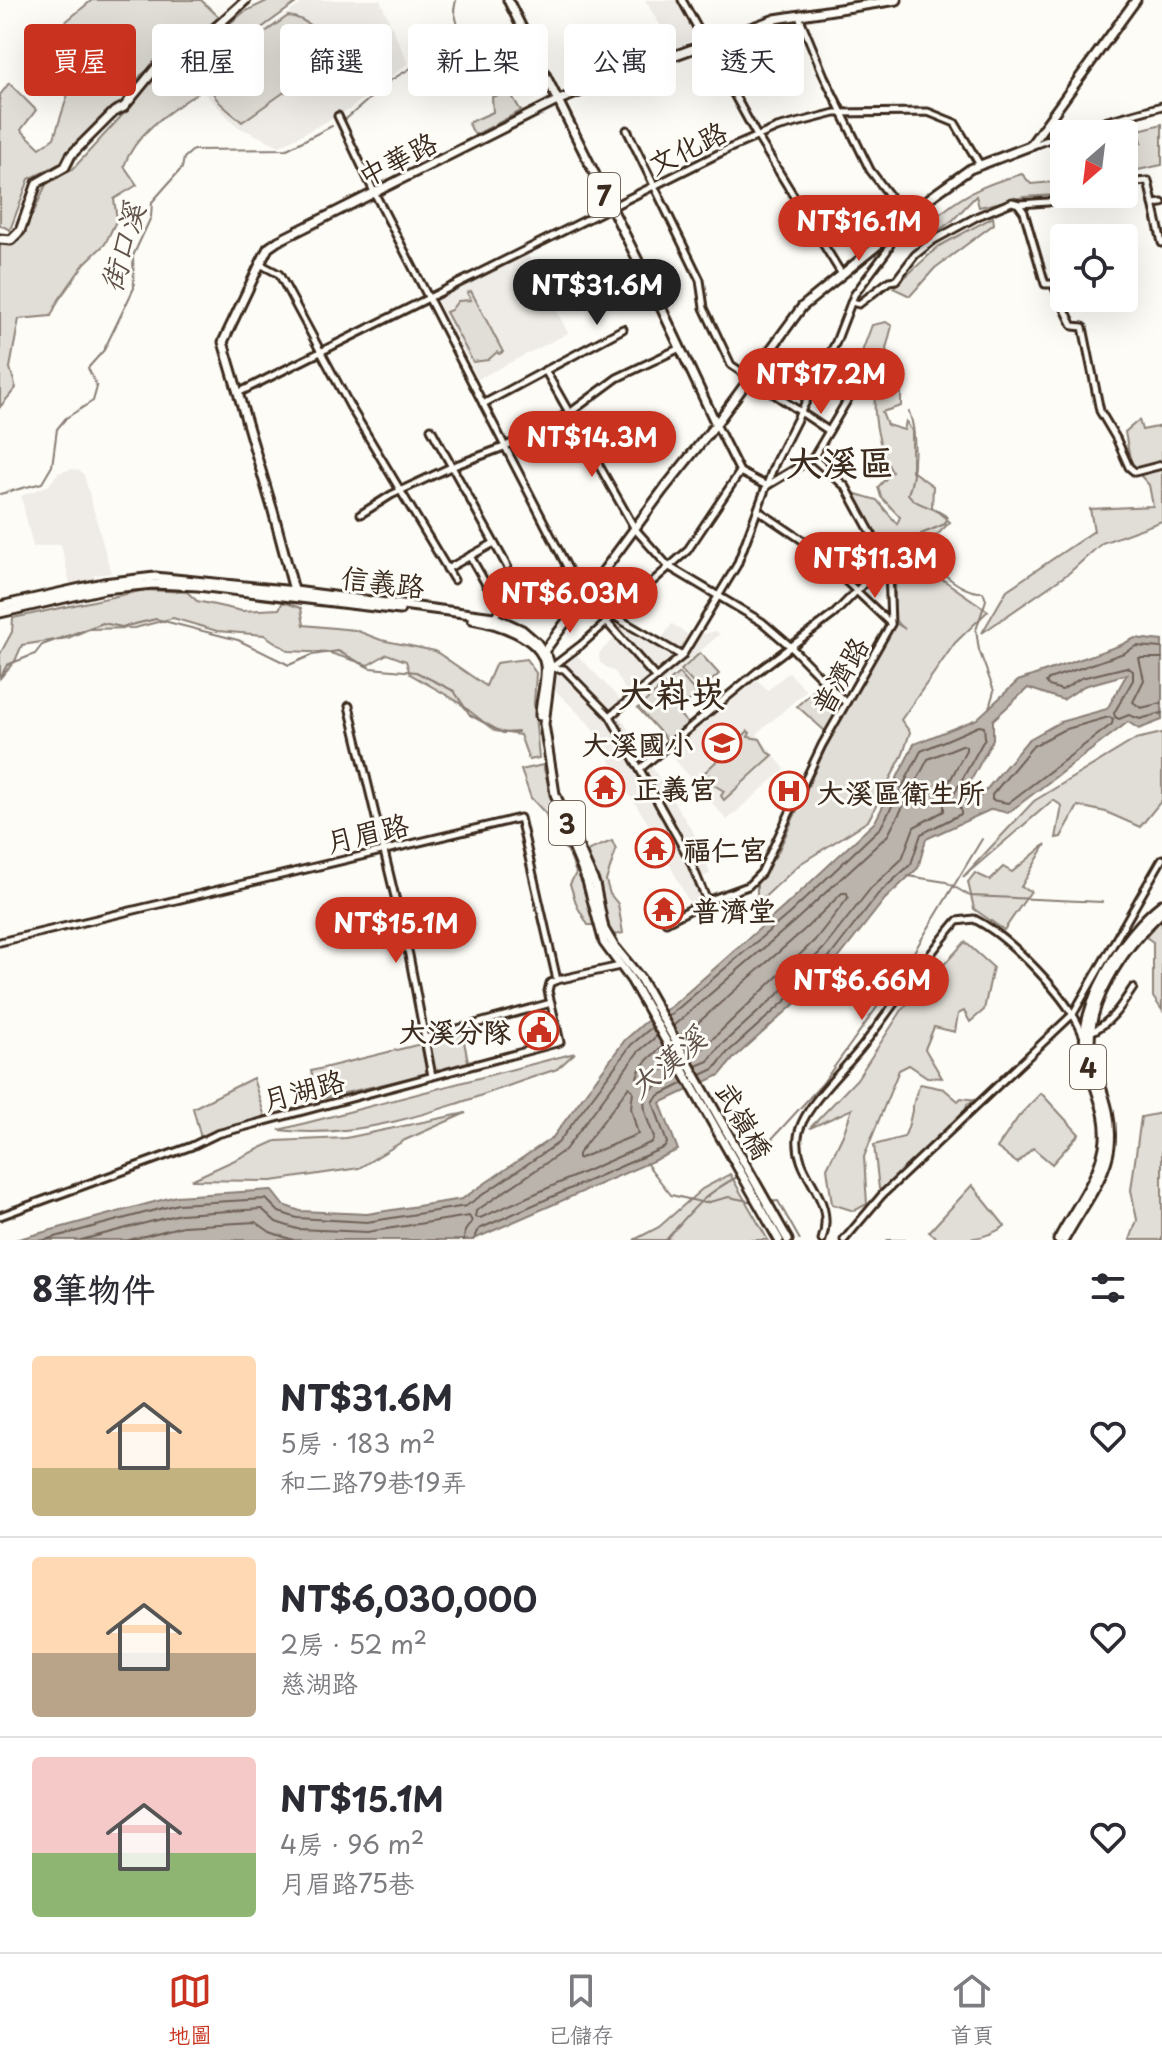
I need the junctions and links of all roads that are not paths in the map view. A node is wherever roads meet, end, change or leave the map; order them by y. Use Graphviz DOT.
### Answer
graph roads {
  1 [pos="246,0"];
  2 [pos="508,0"];
  3 [pos="682,0"];
  4 [pos="897,0"];
  5 [pos="1136,0"];
  6 [pos="799,15"];
  7 [pos="695,24"];
  8 [pos="761,24"];
  9 [pos="692,48"];
  10 [pos="735,96"];
  11 [pos="559,100"];
  12 [pos="1162,106"];
  13 [pos="843,113"];
  14 [pos="338,116"];
  15 [pos="627,130"];
  16 [pos="757,136"];
  17 [pos="1030,146"];
  18 [pos="980,165"];
  19 [pos="1138,180"];
  20 [pos="655,186"];
  21 [pos="375,194"];
  22 [pos="1050,201"];
  23 [pos="1162,203"];
  24 [pos="1019,204"];
  25 [pos="1153,204"];
  26 [pos="610,207"];
  27 [pos="909,221"];
  28 [pos="894,235"];
  29 [pos="0,239"];
  30 [pos="1162,243"];
  31 [pos="260,264"];
  32 [pos="841,273"];
  33 [pos="1050,284"];
  34 [pos="428,298"];
  35 [pos="852,302"];
  36 [pos="1066,312"];
  37 [pos="623,329"];
  38 [pos="680,348"];
  39 [pos="320,353"];
  40 [pos="545,370"];
  41 [pos="819,377"];
  42 [pos="749,378"];
  43 [pos="238,394"];
  44 [pos="483,404"];
  45 [pos="571,412"];
  46 [pos="801,412"];
  47 [pos="716,424"];
  48 [pos="431,429"];
  49 [pos="829,431"];
  50 [pos="504,447"];
  51 [pos="813,458"];
  52 [pos="1162,465"];
  53 [pos="451,467"];
  54 [pos="740,472"];
  55 [pos="767,486"];
  56 [pos="400,492"];
  57 [pos="759,511"];
  58 [pos="361,514"];
  59 [pos="635,529"];
  60 [pos="494,543"];
  61 [pos="470,556"];
  62 [pos="885,562"];
  63 [pos="507,566"];
  64 [pos="668,566"];
  65 [pos="447,569"];
  66 [pos="567,569"];
  67 [pos="454,580"];
  68 [pos="103,582"];
  69 [pos="856,591"];
  70 [pos="295,594"];
  71 [pos="718,597"];
  72 [pos="584,598"];
  73 [pos="0,606"];
  74 [pos="500,609"];
  75 [pos="0,613"];
  76 [pos="614,616"];
  77 [pos="494,620"];
  78 [pos="606,622"];
  79 [pos="891,624"];
  80 [pos="790,646"];
  81 [pos="543,653"];
  82 [pos="682,656"];
  83 [pos="548,669"];
  84 [pos="656,678"];
  85 [pos="845,702"];
  86 [pos="349,706"];
  87 [pos="610,716"];
  88 [pos="641,768"];
  89 [pos="384,849"];
  90 [pos="1162,859"];
  91 [pos="707,901"];
  92 [pos="1162,904"];
  93 [pos="1162,912"];
  94 [pos="666,922"];
  95 [pos="0,942"];
  96 [pos="1100,965"];
  97 [pos="620,966"];
  98 [pos="629,967"];
  99 [pos="1111,971"];
  100 [pos="557,980"];
  101 [pos="636,980"];
  102 [pos="1133,988"];
  103 [pos="551,1003"];
  104 [pos="1073,1014"];
  105 [pos="1087,1033"];
  106 [pos="425,1038"];
  107 [pos="432,1076"];
  108 [pos="0,1216"];
  109 [pos="779,1240"];
  110 [pos="788,1240"];
  111 [pos="822,1240"];
  112 [pos="844,1240"];
  113 [pos="1058,1240"];
  114 [pos="1064,1240"];
  1 -- 29 [label="main road"];
  2 -- 11 [label="main road, 7"];
  3 -- 7 [label="street"];
  4 -- 6 [label="main road, 中華路"];
  5 -- 17 [label="main road"];
  6 -- 8 [label="main road, 中華路"];
  6 -- 13 [label="street"];
  9 -- 11 [label="main road, 中華路"];
  10 -- 16 [label="street"];
  11 -- 21 [label="main road, 中華路"];
  11 -- 26 [label="main road, 7"];
  12 -- 17 [label="street"];
  13 -- 16 [label="street, 文化路"];
  13 -- 18 [label="street, 文化路"];
  13 -- 27 [label="street"];
  14 -- 21 [label="street"];
  15 -- 20 [label="street"];
  16 -- 20 [label="street, 文化路"];
  16 -- 32 [label="street"];
  17 -- 18 [label="main road"];
  18 -- 27 [label="main road"];
  19 -- 25 [label="street"];
  20 -- 26 [label="street, 文化路"];
  20 -- 42 [label="street"];
  21 -- 31 [label="main road, 中華路"];
  21 -- 34 [label="street"];
  22 -- 24 [label="street"];
  23 -- 25 [label="street"];
  24 -- 33 [label="street"];
  24 -- 35 [label="street"];
  25 -- 30 [label="street"];
  26 -- 34 [label="street, 文化路"];
  26 -- 38 [label="main road, 7"];
  27 -- 28 [label="main road"];
  28 -- 32 [label="main road"];
  28 -- 35 [label="street"];
  31 -- 39 [label="street"];
  31 -- 43 [label="main road, 中華路"];
  32 -- 42 [label="main road"];
  34 -- 39 [label="street, 文化路"];
  34 -- 44 [label="street"];
  35 -- 41 [label="street"];
  36 -- 52 [label="street"];
  37 -- 40 [label="street"];
  38 -- 45 [label="street"];
  38 -- 47 [label="main road, 7"];
  39 -- 43 [label="street, 文化路"];
  39 -- 56 [label="street"];
  40 -- 44 [label="street"];
  40 -- 45 [label="street"];
  41 -- 46 [label="street"];
  41 -- 49 [label="street"];
  42 -- 46 [label="street"];
  42 -- 47 [label="main road"];
  43 -- 70 [label="main road, 中華路"];
  44 -- 50 [label="street"];
  45 -- 50 [label="street"];
  45 -- 59 [label="street"];
  46 -- 49 [label="street"];
  46 -- 55 [label="street"];
  47 -- 54 [label="street"];
  47 -- 59 [label="main road"];
  48 -- 53 [label="street"];
  49 -- 51 [label="street"];
  50 -- 53 [label="street"];
  50 -- 66 [label="street"];
  51 -- 55 [label="street"];
  51 -- 62 [label="street, 普濟路"];
  53 -- 56 [label="street"];
  53 -- 60 [label="street"];
  54 -- 55 [label="street"];
  54 -- 64 [label="street"];
  55 -- 57 [label="street"];
  56 -- 58 [label="street"];
  56 -- 65 [label="street"];
  57 -- 69 [label="street"];
  57 -- 71 [label="street"];
  59 -- 64 [label="street"];
  59 -- 72 [label="main road"];
  60 -- 61 [label="street"];
  60 -- 63 [label="street"];
  61 -- 65 [label="street"];
  61 -- 74 [label="street"];
  62 -- 69 [label="street"];
  62 -- 79 [label="street, 普濟路"];
  64 -- 71 [label="street"];
  64 -- 76 [label="street"];
  65 -- 67 [label="street"];
  66 -- 72 [label="street"];
  66 -- 74 [label="street"];
  68 -- 70 [label="main road, 信義路"];
  68 -- 73 [label="main road, 信義路"];
  68 -- 75 [label="main road, 信義路"];
  69 -- 79 [label="street"];
  69 -- 80 [label="street"];
  70 -- 77 [label="main road, 信義路"];
  71 -- 80 [label="street"];
  71 -- 82 [label="street"];
  72 -- 78 [label="street"];
  72 -- 81 [label="main road"];
  74 -- 77 [label="street"];
  76 -- 78 [label="street"];
  76 -- 82 [label="street"];
  77 -- 81 [label="main road, 信義路"];
  78 -- 83 [label="street"];
  78 -- 84 [label="street"];
  79 -- 85 [label="street, 普濟路"];
  80 -- 85 [label="street"];
  80 -- 88 [label="street"];
  81 -- 83 [label="main road, 3"];
  82 -- 84 [label="street"];
  83 -- 87 [label="street"];
  83 -- 97 [label="main road, 3"];
  83 -- 98 [label="main road, 3"];
  84 -- 87 [label="street"];
  85 -- 91 [label="street, 普濟路"];
  86 -- 89 [label="street"];
  87 -- 88 [label="street"];
  88 -- 91 [label="street"];
  89 -- 95 [label="street, 月眉路"];
  89 -- 100 [label="street, 月眉路"];
  89 -- 106 [label="street"];
  90 -- 96 [label="street"];
  91 -- 94 [label="street, 普濟路"];
  92 -- 99 [label="main road, 4"];
  93 -- 99 [label="main road, 4"];
  96 -- 99 [label="street"];
  96 -- 104 [label="street"];
  97 -- 98 [label="street"];
  97 -- 100 [label="street"];
  97 -- 101 [label="main road, 3"];
  98 -- 101 [label="main road, 3"];
  99 -- 105 [label="main road, 4"];
  100 -- 103 [label="street, 月湖路"];
  101 -- 109 [label="main road, 武嶺橋 / 3"];
  101 -- 110 [label="main road, 武嶺橋 / 3"];
  102 -- 105 [label="street"];
  103 -- 106 [label="street"];
  103 -- 107 [label="street, 月湖路"];
  104 -- 105 [label="street"];
  104 -- 111 [label="street"];
  104 -- 112 [label="street"];
  105 -- 113 [label="main road, 4"];
  105 -- 114 [label="main road, 4"];
  106 -- 107 [label="street"];
  107 -- 108 [label="street, 月湖路"];
}
